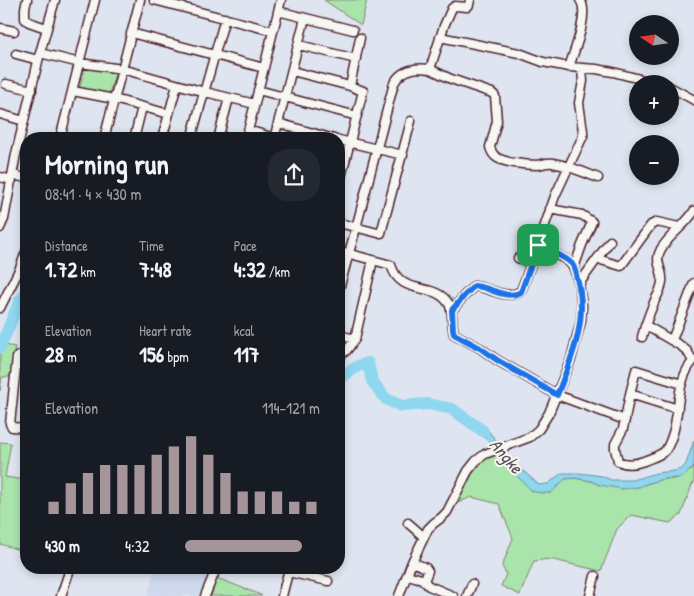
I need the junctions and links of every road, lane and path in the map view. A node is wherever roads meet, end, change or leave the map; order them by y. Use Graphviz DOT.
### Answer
graph roads {
  1 [pos="27,0"];
  2 [pos="55,0"];
  3 [pos="95,0"];
  4 [pos="140,0"];
  5 [pos="154,0"];
  6 [pos="279,0"];
  7 [pos="470,0"];
  8 [pos="580,0"];
  9 [pos="179,3"];
  10 [pos="278,11"];
  11 [pos="225,18"];
  12 [pos="305,18"];
  13 [pos="0,28"];
  14 [pos="46,28"];
  15 [pos="273,30"];
  16 [pos="353,30"];
  17 [pos="14,31"];
  18 [pos="131,33"];
  19 [pos="360,38"];
  20 [pos="440,38"];
  21 [pos="299,45"];
  22 [pos="16,54"];
  23 [pos="216,55"];
  24 [pos="39,56"];
  25 [pos="356,59"];
  26 [pos="80,63"];
  27 [pos="570,67"];
  28 [pos="264,68"];
  29 [pos="582,68"];
  30 [pos="122,69"];
  31 [pos="430,69"];
  32 [pos="292,71"];
  33 [pos="629,76"];
  34 [pos="6,84"];
  35 [pos="177,84"];
  36 [pos="350,86"];
  37 [pos="32,90"];
  38 [pos="258,90"];
  39 [pos="73,91"];
  40 [pos="205,92"];
  41 [pos="679,92"];
  42 [pos="285,97"];
  43 [pos="229,98"];
  44 [pos="114,99"];
  45 [pos="694,100"];
  46 [pos="255,104"];
  47 [pos="142,107"];
  48 [pos="0,114"];
  49 [pos="168,114"];
  50 [pos="357,116"];
  51 [pos="24,121"];
  52 [pos="411,121"];
  53 [pos="278,123"];
  54 [pos="248,130"];
  55 [pos="21,132"];
  56 [pos="62,132"];
  57 [pos="106,132"];
  58 [pos="136,132"];
  59 [pos="164,132"];
  60 [pos="193,132"];
  61 [pos="220,132"];
  62 [pos="254,132"];
  63 [pos="276,132"];
  64 [pos="310,132"];
  65 [pos="20,138"];
  66 [pos="345,142"];
  67 [pos="349,143"];
  68 [pos="376,149"];
  69 [pos="402,155"];
  70 [pos="345,156"];
  71 [pos="569,167"];
  72 [pos="0,177"];
  73 [pos="12,178"];
  74 [pos="20,178"];
  75 [pos="598,178"];
  76 [pos="550,209"];
  77 [pos="3,210"];
  78 [pos="694,211"];
  79 [pos="690,222"];
  80 [pos="345,225"];
  81 [pos="679,227"];
  82 [pos="0,228"];
  83 [pos="356,228"];
  84 [pos="610,241"];
  85 [pos="538,245"];
  86 [pos="345,252"];
  87 [pos="349,253"];
  88 [pos="518,258"];
  89 [pos="373,260"];
  90 [pos="597,260"];
  91 [pos="531,263"];
  92 [pos="345,265"];
  93 [pos="574,268"];
  94 [pos="20,273"];
  95 [pos="579,284"];
  96 [pos="694,284"];
  97 [pos="0,308"];
  98 [pos="452,310"];
  99 [pos="645,325"];
  100 [pos="345,336"];
  101 [pos="642,337"];
  102 [pos="355,339"];
  103 [pos="672,340"];
  104 [pos="345,351"];
  105 [pos="20,356"];
  106 [pos="693,361"];
  107 [pos="682,384"];
  108 [pos="630,394"];
  109 [pos="557,395"];
  110 [pos="678,408"];
  111 [pos="625,420"];
  112 [pos="20,428"];
  113 [pos="408,523"];
  114 [pos="424,537"];
  115 [pos="412,562"];
  116 [pos="68,574"];
  117 [pos="214,574"];
  118 [pos="287,574"];
  119 [pos="303,574"];
  120 [pos="407,575"];
  121 [pos="595,576"];
  122 [pos="328,581"];
  123 [pos="424,581"];
  124 [pos="472,584"];
  125 [pos="60,596"];
  126 [pos="205,596"];
  127 [pos="282,596"];
  128 [pos="398,596"];
  129 [pos="453,596"];
  130 [pos="467,596"];
  131 [pos="590,596"];
  1 -- 14 [label="street"];
  2 -- 14 [label="street"];
  3 -- 26 [label="street"];
  4 -- 18 [label="street"];
  5 -- 9 [label="street"];
  6 -- 10 [label="street"];
  7 -- 20 [label="street"];
  8 -- 27 [label="street"];
  9 -- 11 [label="street"];
  10 -- 12 [label="street"];
  10 -- 15 [label="street"];
  11 -- 15 [label="street"];
  11 -- 23 [label="street"];
  12 -- 16 [label="street"];
  12 -- 21 [label="street"];
  13 -- 17 [label="street"];
  14 -- 24 [label="street"];
  15 -- 28 [label="street"];
  18 -- 23 [label="street"];
  18 -- 30 [label="street"];
  19 -- 25 [label="street"];
  20 -- 27 [label="street"];
  20 -- 31 [label="street"];
  21 -- 25 [label="street"];
  21 -- 32 [label="street"];
  22 -- 24 [label="street"];
  23 -- 28 [label="street"];
  23 -- 40 [label="street"];
  24 -- 26 [label="street"];
  24 -- 37 [label="street"];
  25 -- 36 [label="street"];
  26 -- 30 [label="street"];
  26 -- 39 [label="street"];
  27 -- 29 [label="street"];
  28 -- 38 [label="street"];
  29 -- 33 [label="street"];
  29 -- 71 [label="street"];
  30 -- 35 [label="street"];
  30 -- 44 [label="street"];
  31 -- 68 [label="street"];
  31 -- 71 [label="street"];
  32 -- 36 [label="street"];
  32 -- 42 [label="street"];
  34 -- 37 [label="street"];
  35 -- 40 [label="street"];
  35 -- 49 [label="street"];
  36 -- 50 [label="street"];
  37 -- 51 [label="street"];
  38 -- 42 [label="street"];
  38 -- 46 [label="street"];
  39 -- 44 [label="street"];
  39 -- 56 [label="street"];
  40 -- 43 [label="street"];
  40 -- 60 [label="street"];
  41 -- 45 [label="street"];
  42 -- 50 [label="street"];
  42 -- 53 [label="street"];
  43 -- 46 [label="street"];
  43 -- 61 [label="street"];
  44 -- 47 [label="street"];
  44 -- 57 [label="street"];
  46 -- 54 [label="street"];
  47 -- 49 [label="street"];
  47 -- 58 [label="street"];
  48 -- 51 [label="street"];
  49 -- 59 [label="street"];
  50 -- 67 [label="street"];
  51 -- 55 [label="street"];
  52 -- 69 [label="street"];
  53 -- 63 [label="street"];
  53 -- 64 [label="street"];
  54 -- 62 [label="street"];
  65 -- 73 [label="street"];
  66 -- 67 [label="street"];
  67 -- 68 [label="street"];
  67 -- 70 [label="street"];
  68 -- 69 [label="street"];
  68 -- 83 [label="street"];
  69 -- 83 [label="street"];
  71 -- 75 [label="street"];
  71 -- 76 [label="street"];
  72 -- 73 [label="street"];
  73 -- 74 [label="street"];
  73 -- 77 [label="street"];
  76 -- 85 [label="street"];
  76 -- 93 [label="street"];
  77 -- 82 [label="street"];
  78 -- 79 [label="street"];
  79 -- 81 [label="street"];
  80 -- 83 [label="street"];
  81 -- 90 [label="street"];
  81 -- 99 [label="street"];
  83 -- 87 [label="street"];
  84 -- 90 [label="street"];
  85 -- 91 [label="street"];
  85 -- 93 [label="street"];
  86 -- 87 [label="street"];
  87 -- 89 [label="street"];
  87 -- 92 [label="street"];
  88 -- 91 [label="street"];
  89 -- 98 [label="street"];
  89 -- 102 [label="street"];
  90 -- 95 [label="street"];
  91 -- 98 [label="street"];
  93 -- 95 [label="street"];
  94 -- 97 [label="street"];
  95 -- 109 [label="street"];
  96 -- 103 [label="street"];
  98 -- 109 [label="street"];
  99 -- 101 [label="street"];
  99 -- 103 [label="street"];
  100 -- 102 [label="street"];
  102 -- 104 [label="street"];
  103 -- 106 [label="street"];
  105 -- 112 [label="street"];
  106 -- 107 [label="street"];
  107 -- 108 [label="street"];
  107 -- 110 [label="street"];
  108 -- 110 [label="street"];
  108 -- 111 [label="street"];
  109 -- 111 [label="street"];
  109 -- 114 [label="street"];
  110 -- 111 [label="street"];
  113 -- 114 [label="street"];
  114 -- 115 [label="street"];
  115 -- 120 [label="street"];
  115 -- 123 [label="street"];
  116 -- 125 [label="street"];
  117 -- 126 [label="street"];
  118 -- 127 [label="street"];
  119 -- 122 [label="street"];
  120 -- 123 [label="street"];
  120 -- 128 [label="street"];
  121 -- 131 [label="street"];
  123 -- 129 [label="street"];
  124 -- 130 [label="street"];
}
